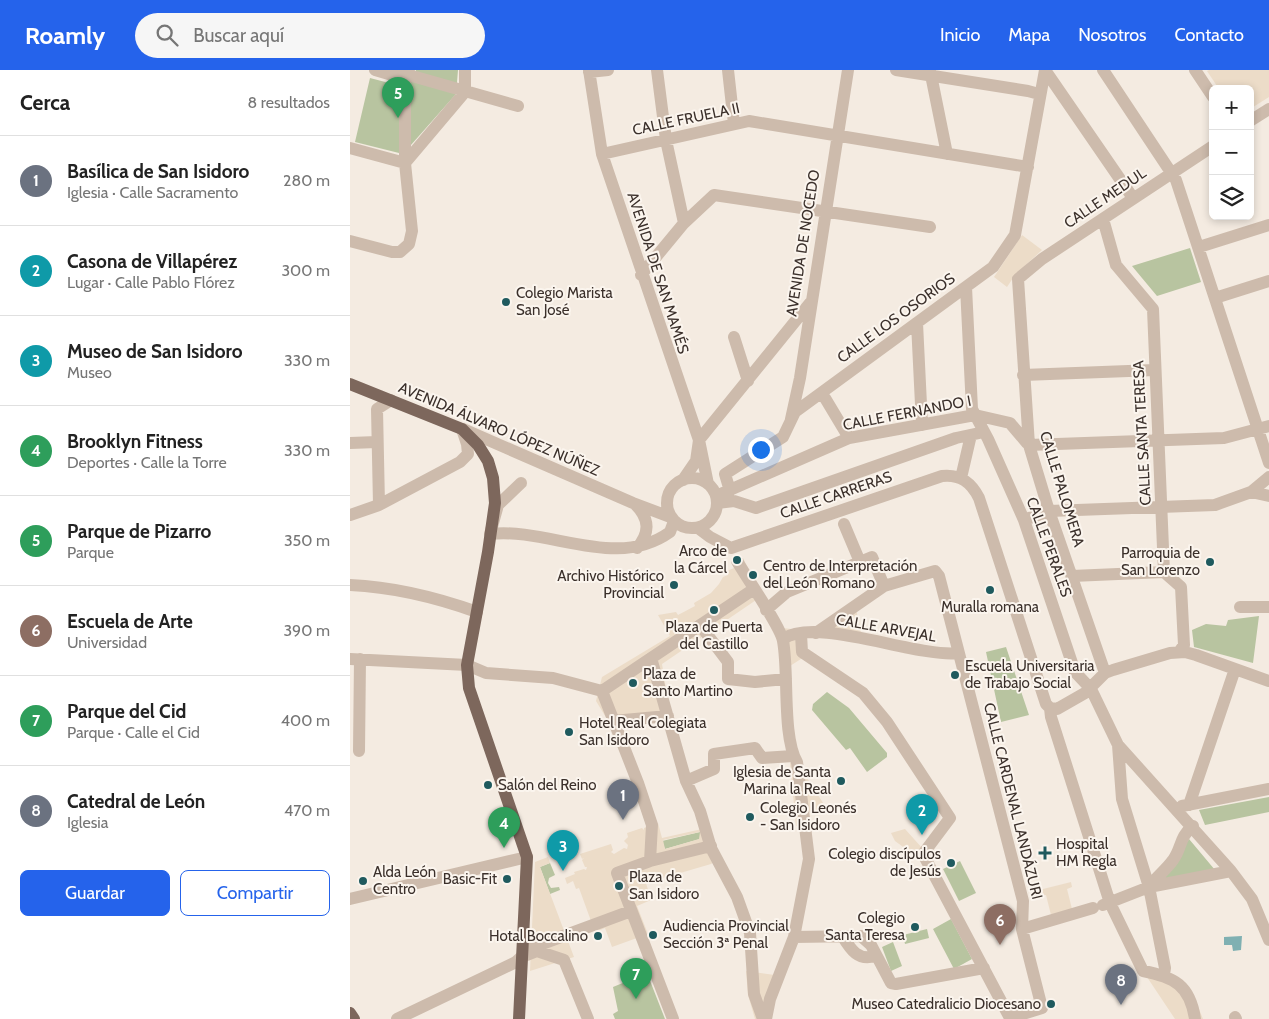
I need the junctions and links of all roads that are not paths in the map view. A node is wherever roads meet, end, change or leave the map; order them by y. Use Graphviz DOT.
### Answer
graph roads {
  1 [pos="375,70"];
  2 [pos="465,70"];
  3 [pos="608,70"];
  4 [pos="657,70"];
  5 [pos="728,70"];
  6 [pos="848,70"];
  7 [pos="896,70"];
  8 [pos="1045,70"];
  9 [pos="1103,70"];
  10 [pos="1195,70"];
  11 [pos="589,71"];
  12 [pos="407,72"];
  13 [pos="931,73"];
  14 [pos="1209,91"];
  15 [pos="465,92"];
  16 [pos="1039,94"];
  17 [pos="518,106"];
  18 [pos="1269,108"];
  19 [pos="1254,118"];
  20 [pos="734,124"];
  21 [pos="837,135"];
  22 [pos="666,140"];
  23 [pos="350,148"];
  24 [pos="1209,149"];
  25 [pos="602,154"];
  26 [pos="947,154"];
  27 [pos="406,162"];
  28 [pos="1028,167"];
  29 [pos="1173,172"];
  30 [pos="1133,198"];
  31 [pos="824,211"];
  32 [pos="1103,219"];
  33 [pos="684,223"];
  34 [pos="1269,225"];
  35 [pos="930,227"];
  36 [pos="350,241"];
  37 [pos="1199,247"];
  38 [pos="642,275"];
  39 [pos="1018,279"];
  40 [pos="1269,281"];
  41 [pos="966,288"];
  42 [pos="1215,298"];
  43 [pos="810,302"];
  44 [pos="917,323"];
  45 [pos="734,337"];
  46 [pos="1155,370"];
  47 [pos="1023,375"];
  48 [pos="800,378"];
  49 [pos="748,381"];
  50 [pos="350,384"];
  51 [pos="820,394"];
  52 [pos="391,400"];
  53 [pos="1251,412"];
  54 [pos="975,415"];
  55 [pos="790,423"];
  56 [pos="922,425"];
  57 [pos="1023,427"];
  58 [pos="1263,428"];
  59 [pos="462,429"];
  60 [pos="977,433"];
  61 [pos="1234,436"];
  62 [pos="849,438"];
  63 [pos="698,440"];
  64 [pos="1158,441"];
  65 [pos="377,442"];
  66 [pos="350,443"];
  67 [pos="1029,445"];
  68 [pos="1269,463"];
  69 [pos="1269,477"];
  70 [pos="961,478"];
  71 [pos="683,480"];
  72 [pos="521,483"];
  73 [pos="708,484"];
  74 [pos="730,491"];
  75 [pos="1251,492"];
  76 [pos="1269,496"];
  77 [pos="667,498"];
  78 [pos="717,500"];
  79 [pos="635,504"];
  80 [pos="379,506"];
  81 [pos="1162,508"];
  82 [pos="1049,511"];
  83 [pos="350,515"];
  84 [pos="673,516"];
  85 [pos="711,519"];
  86 [pos="1024,520"];
  87 [pos="844,524"];
  88 [pos="698,528"];
  89 [pos="490,534"];
  90 [pos="637,548"];
  91 [pos="732,553"];
  92 [pos="860,562"];
  93 [pos="1164,572"];
  94 [pos="1072,576"];
  95 [pos="350,585"];
  96 [pos="884,586"];
  97 [pos="749,592"];
  98 [pos="1240,607"];
  99 [pos="1269,607"];
  100 [pos="766,610"];
  101 [pos="477,612"];
  102 [pos="700,625"];
  103 [pos="808,634"];
  104 [pos="783,639"];
  105 [pos="1179,652"];
  106 [pos="959,654"];
  107 [pos="655,656"];
  108 [pos="355,659"];
  109 [pos="467,665"];
  110 [pos="1235,669"];
  111 [pos="1105,673"];
  112 [pos="786,679"];
  113 [pos="1269,681"];
  114 [pos="1091,689"];
  115 [pos="600,690"];
  116 [pos="1050,708"];
  117 [pos="668,716"];
  118 [pos="613,721"];
  119 [pos="1118,746"];
  120 [pos="359,751"];
  121 [pos="793,756"];
  122 [pos="686,781"];
  123 [pos="1269,789"];
  124 [pos="1189,805"];
  125 [pos="1175,806"];
  126 [pos="1193,826"];
  127 [pos="710,846"];
  128 [pos="527,857"];
  129 [pos="650,861"];
  130 [pos="1231,871"];
  131 [pos="1150,887"];
  132 [pos="350,900"];
  133 [pos="1100,905"];
  134 [pos="630,911"];
  135 [pos="1022,929"];
  136 [pos="794,936"];
  137 [pos="1269,940"];
  138 [pos="523,956"];
  139 [pos="984,968"];
  140 [pos="1164,975"];
  141 [pos="350,1013"];
  142 [pos="354,1019"];
  143 [pos="397,1019"];
  144 [pos="519,1019"];
  145 [pos="588,1019"];
  146 [pos="673,1019"];
  147 [pos="765,1019"];
  148 [pos="1010,1019"];
  149 [pos="1195,1019"];
  1 -- 12 [label="street"];
  2 -- 15 [label="street"];
  3 -- 11 [label="street"];
  4 -- 22 [label="street"];
  5 -- 20 [label="street"];
  6 -- 21 [label="street, AVENIDA DE NOCEDO"];
  7 -- 13 [label="street"];
  8 -- 16 [label="street"];
  8 -- 30 [label="street"];
  9 -- 29 [label="street"];
  10 -- 14 [label="street"];
  11 -- 25 [label="street, AVENIDA DE SAN MAMÉS"];
  12 -- 15 [label="street"];
  12 -- 27 [label="street"];
  13 -- 16 [label="street"];
  13 -- 26 [label="street"];
  15 -- 17 [label="street"];
  15 -- 27 [label="street"];
  16 -- 28 [label="street"];
  18 -- 19 [label="street"];
  20 -- 21 [label="street, CALLE FRUELA II"];
  20 -- 22 [label="street, CALLE FRUELA II"];
  21 -- 26 [label="street, CALLE FRUELA II"];
  21 -- 31 [label="street, AVENIDA DE NOCEDO"];
  22 -- 25 [label="street, CALLE FRUELA II"];
  22 -- 33 [label="street"];
  23 -- 27 [label="street"];
  24 -- 29 [label="street, CALLE MEDUL"];
  25 -- 38 [label="street, AVENIDA DE SAN MAMÉS"];
  26 -- 28 [label="street, CALLE FRUELA II"];
  27 -- 36 [label="street"];
  28 -- 41 [label="street, CALLE LOS OSORIOS"];
  29 -- 30 [label="street, CALLE MEDUL"];
  29 -- 37 [label="street"];
  30 -- 32 [label="street, CALLE MEDUL"];
  31 -- 33 [label="street"];
  31 -- 35 [label="street"];
  31 -- 43 [label="street, AVENIDA DE NOCEDO"];
  32 -- 39 [label="street, CALLE MEDUL"];
  32 -- 46 [label="street, CALLE SANTA TERESA"];
  33 -- 38 [label="street"];
  34 -- 37 [label="street"];
  37 -- 42 [label="street"];
  38 -- 63 [label="street, AVENIDA DE SAN MAMÉS"];
  39 -- 47 [label="street, CALLE PALOMERA"];
  40 -- 42 [label="street"];
  41 -- 44 [label="street, CALLE LOS OSORIOS"];
  41 -- 54 [label="street, CALLE PERALES"];
  42 -- 53 [label="street"];
  43 -- 48 [label="street, AVENIDA DE NOCEDO"];
  43 -- 49 [label="street"];
  44 -- 51 [label="street, CALLE LOS OSORIOS"];
  44 -- 56 [label="street"];
  45 -- 49 [label="street"];
  46 -- 47 [label="street"];
  46 -- 64 [label="street, CALLE SANTA TERESA"];
  47 -- 57 [label="street, CALLE PALOMERA"];
  48 -- 51 [label="street"];
  48 -- 55 [label="street, AVENIDA DE NOCEDO"];
  49 -- 63 [label="street"];
  50 -- 52 [label="main road, AVENIDA ÁLVARO LÓPEZ NÚÑEZ"];
  51 -- 55 [label="street, CALLE LOS OSORIOS"];
  51 -- 62 [label="street"];
  52 -- 59 [label="main road, AVENIDA ÁLVARO LÓPEZ NÚÑEZ"];
  52 -- 65 [label="street"];
  53 -- 58 [label="street"];
  53 -- 61 [label="street"];
  54 -- 56 [label="street, CALLE FERNANDO I"];
  54 -- 57 [label="street, CALLE FERNANDO I"];
  54 -- 60 [label="street, CALLE PERALES"];
  55 -- 74 [label="street, CALLE LOS OSORIOS"];
  56 -- 62 [label="street, CALLE FERNANDO I"];
  57 -- 67 [label="street, CALLE FERNANDO I"];
  58 -- 61 [label="street"];
  58 -- 68 [label="street"];
  59 -- 79 [label="street, AVENIDA ÁLVARO LÓPEZ NÚÑEZ"];
  59 -- 80 [label="street"];
  59 -- 89 [label="main road"];
  60 -- 70 [label="street"];
  60 -- 78 [label="street"];
  60 -- 86 [label="street, CALLE PERALES"];
  61 -- 64 [label="street"];
  62 -- 74 [label="street, CALLE FERNANDO I"];
  63 -- 71 [label="street, AVENIDA DE SAN MAMÉS"];
  63 -- 73 [label="street"];
  64 -- 67 [label="street"];
  64 -- 81 [label="street, CALLE SANTA TERESA"];
  65 -- 66 [label="street"];
  65 -- 80 [label="street"];
  67 -- 82 [label="street, CALLE PALOMERA"];
  69 -- 75 [label="street"];
  70 -- 91 [label="street, CALLE CARRERAS"];
  70 -- 116 [label="street"];
  71 -- 73 [label="street"];
  71 -- 77 [label="street"];
  72 -- 89 [label="street"];
  73 -- 78 [label="street"];
  74 -- 78 [label="street, CALLE FERNANDO I"];
  75 -- 76 [label="street"];
  75 -- 81 [label="street"];
  77 -- 79 [label="street, AVENIDA ÁLVARO LÓPEZ NÚÑEZ"];
  77 -- 84 [label="street"];
  78 -- 85 [label="street"];
  79 -- 84 [label="street, AVENIDA ÁLVARO LÓPEZ NÚÑEZ"];
  79 -- 90 [label="street"];
  80 -- 83 [label="street"];
  81 -- 82 [label="street"];
  81 -- 93 [label="street, CALLE SANTA TERESA"];
  82 -- 86 [label="street"];
  82 -- 94 [label="street, CALLE PALOMERA"];
  84 -- 88 [label="street"];
  84 -- 90 [label="street"];
  85 -- 88 [label="street"];
  85 -- 91 [label="street"];
  86 -- 114 [label="street, CALLE PERALES"];
  87 -- 92 [label="street"];
  88 -- 91 [label="street"];
  89 -- 90 [label="street"];
  89 -- 101 [label="main road"];
  91 -- 97 [label="street"];
  92 -- 96 [label="street"];
  92 -- 100 [label="street"];
  93 -- 94 [label="street"];
  93 -- 105 [label="street"];
  94 -- 111 [label="street, CALLE PALOMERA"];
  95 -- 101 [label="street"];
  96 -- 103 [label="street"];
  96 -- 106 [label="street, CALLE CARDENAL LANDÁZURI"];
  97 -- 100 [label="street"];
  97 -- 102 [label="street"];
  98 -- 99 [label="street"];
  100 -- 104 [label="street"];
  101 -- 109 [label="main road"];
  102 -- 107 [label="street"];
  102 -- 112 [label="street"];
  103 -- 104 [label="street"];
  103 -- 106 [label="street, CALLE ARVEJAL"];
  103 -- 139 [label="street"];
  104 -- 112 [label="street"];
  105 -- 110 [label="street"];
  105 -- 111 [label="street"];
  106 -- 135 [label="street, CALLE CARDENAL LANDÁZURI"];
  107 -- 115 [label="street"];
  107 -- 117 [label="street"];
  108 -- 109 [label="street"];
  108 -- 120 [label="street"];
  109 -- 115 [label="street"];
  109 -- 128 [label="main road"];
  110 -- 113 [label="street"];
  110 -- 124 [label="street"];
  111 -- 114 [label="street"];
  112 -- 121 [label="street"];
  114 -- 116 [label="street"];
  114 -- 119 [label="street, CALLE PERALES"];
  115 -- 118 [label="street"];
  116 -- 133 [label="street"];
  117 -- 118 [label="street"];
  117 -- 122 [label="street"];
  118 -- 129 [label="street"];
  119 -- 125 [label="street"];
  119 -- 131 [label="street"];
  121 -- 122 [label="street"];
  121 -- 136 [label="street"];
  122 -- 127 [label="street"];
  123 -- 124 [label="street"];
  124 -- 125 [label="street"];
  125 -- 126 [label="street"];
  126 -- 130 [label="street"];
  126 -- 131 [label="street"];
  127 -- 129 [label="street"];
  127 -- 147 [label="street"];
  128 -- 132 [label="street"];
  128 -- 138 [label="main road"];
  129 -- 134 [label="street"];
  130 -- 131 [label="street"];
  130 -- 137 [label="street"];
  131 -- 133 [label="street"];
  131 -- 140 [label="street"];
  133 -- 135 [label="street"];
  133 -- 140 [label="street"];
  134 -- 138 [label="street"];
  134 -- 146 [label="street"];
  135 -- 148 [label="street, CALLE CARDENAL LANDÁZURI"];
  136 -- 139 [label="street"];
  136 -- 147 [label="street"];
  138 -- 143 [label="street"];
  138 -- 144 [label="main road"];
  138 -- 145 [label="street"];
  139 -- 148 [label="street"];
  140 -- 149 [label="street"];
  141 -- 142 [label="main road"];
}
